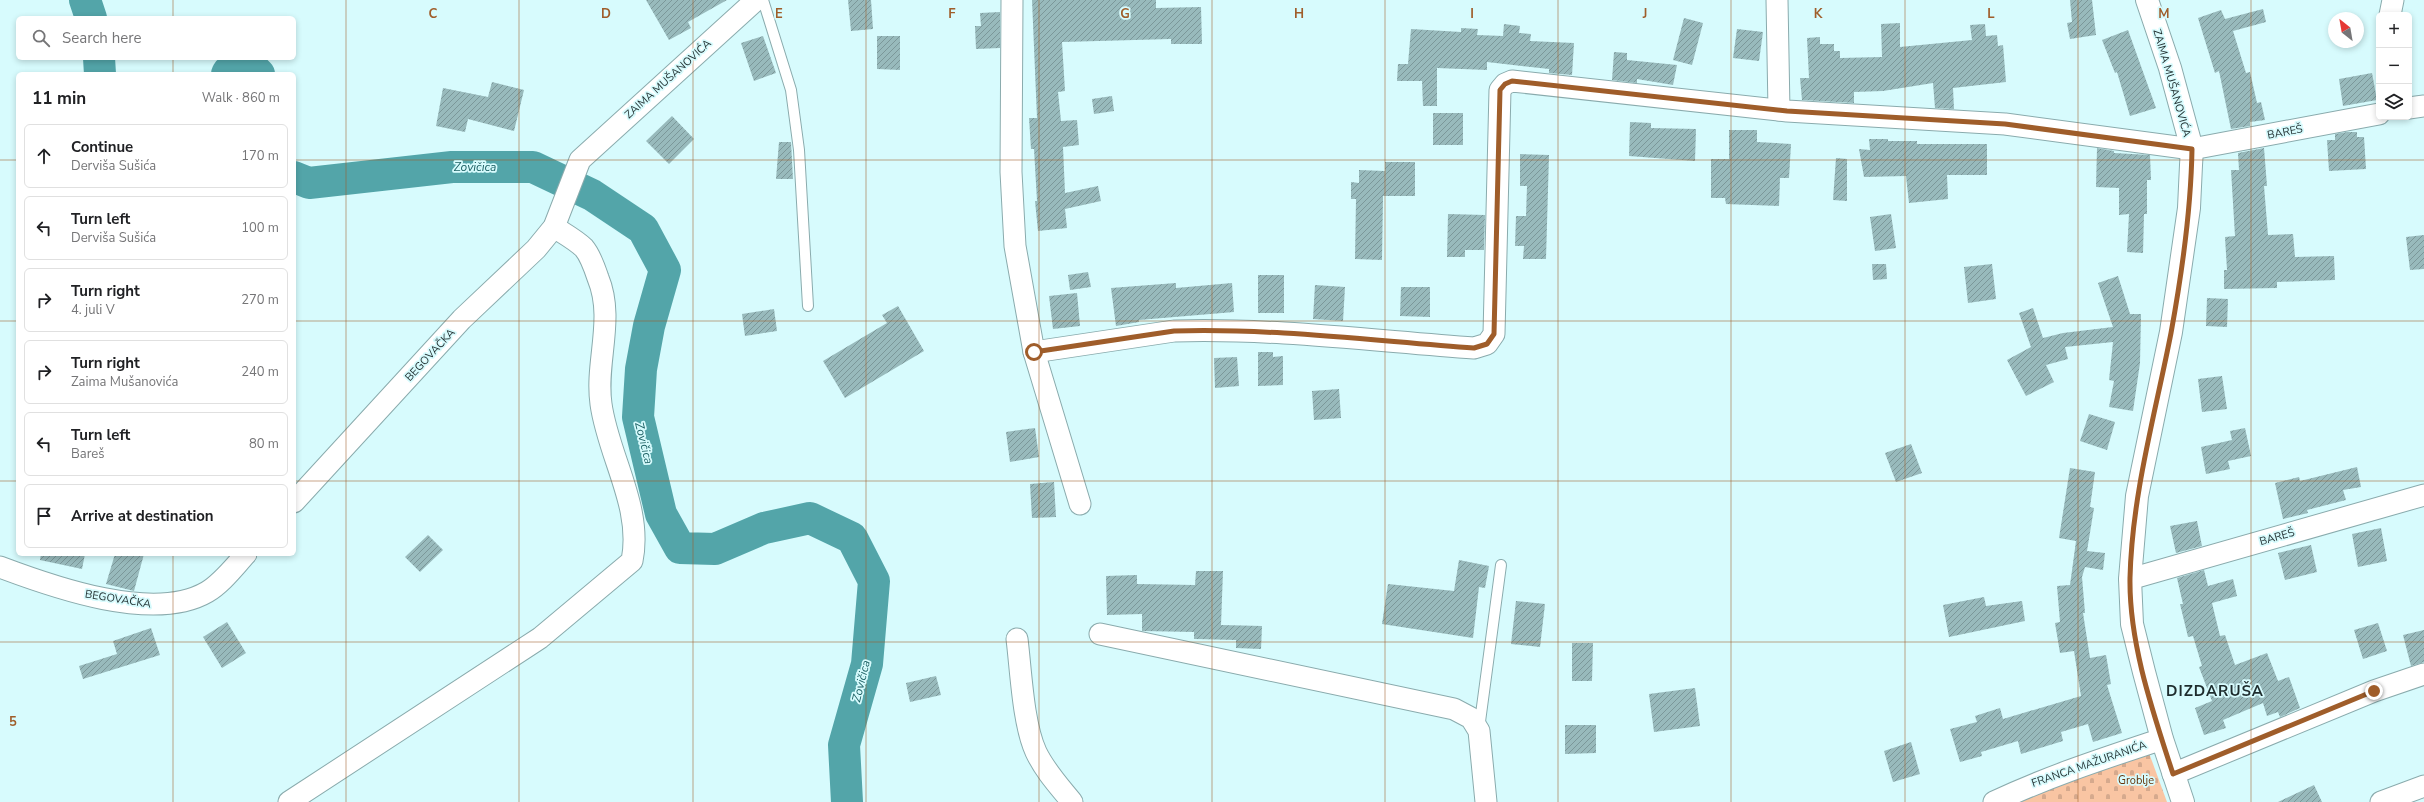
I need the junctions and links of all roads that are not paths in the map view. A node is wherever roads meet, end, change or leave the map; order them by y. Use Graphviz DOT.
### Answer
graph roads {
  1 [pos="756,0"];
  2 [pos="763,0"];
  3 [pos="1012,0"];
  4 [pos="1777,0"];
  5 [pos="2148,0"];
  6 [pos="2394,0"];
  7 [pos="2391,12"];
  8 [pos="2424,106"];
  9 [pos="2412,108"];
  10 [pos="1779,110"];
  11 [pos="2376,115"];
  12 [pos="2192,149"];
  13 [pos="580,160"];
  14 [pos="554,227"];
  15 [pos="808,306"];
  16 [pos="1034,352"];
  17 [pos="2424,495"];
  18 [pos="296,500"];
  19 [pos="1080,504"];
  20 [pos="244,556"];
  21 [pos="1501,565"];
  22 [pos="0,567"];
  23 [pos="2130,579"];
  24 [pos="1100,634"];
  25 [pos="1017,639"];
  26 [pos="2424,674"];
  27 [pos="1479,731"];
  28 [pos="2162,739"];
  29 [pos="2173,774"];
  30 [pos="2424,786"];
  31 [pos="289,802"];
  32 [pos="1072,802"];
  33 [pos="1486,802"];
  34 [pos="1994,802"];
  35 [pos="2183,802"];
  36 [pos="2380,802"];
  1 -- 13 [label="street, ZAIMA MUŠANOVIĆA"];
  2 -- 15 [label="lane"];
  3 -- 16 [label="street"];
  4 -- 10 [label="street"];
  5 -- 12 [label="street, ZAIMA MUŠANOVIĆA"];
  6 -- 7 [label="street"];
  8 -- 9 [label="street"];
  10 -- 12 [label="street, BAREŠ"];
  10 -- 16 [label="street, BAREŠ"];
  11 -- 12 [label="street, BAREŠ"];
  12 -- 23 [label="street, ZAIMA MUŠANOVIĆA"];
  13 -- 14 [label="street, BEGOVAČKA"];
  14 -- 18 [label="street, BEGOVAČKA"];
  14 -- 31 [label="street"];
  16 -- 19 [label="street"];
  17 -- 23 [label="street, BAREŠ"];
  20 -- 22 [label="street, BEGOVAČKA"];
  21 -- 27 [label="lane"];
  23 -- 28 [label="street, ZAIMA MUŠANOVIĆA"];
  24 -- 27 [label="street"];
  25 -- 32 [label="street"];
  26 -- 29 [label="street"];
  27 -- 33 [label="street"];
  28 -- 29 [label="street, ZAIMA MUŠANOVIĆA"];
  28 -- 34 [label="street, FRANCA MAŽURANIĆA"];
  29 -- 35 [label="street, ZAIMA MUŠANOVIĆA"];
  30 -- 36 [label="street"];
}
